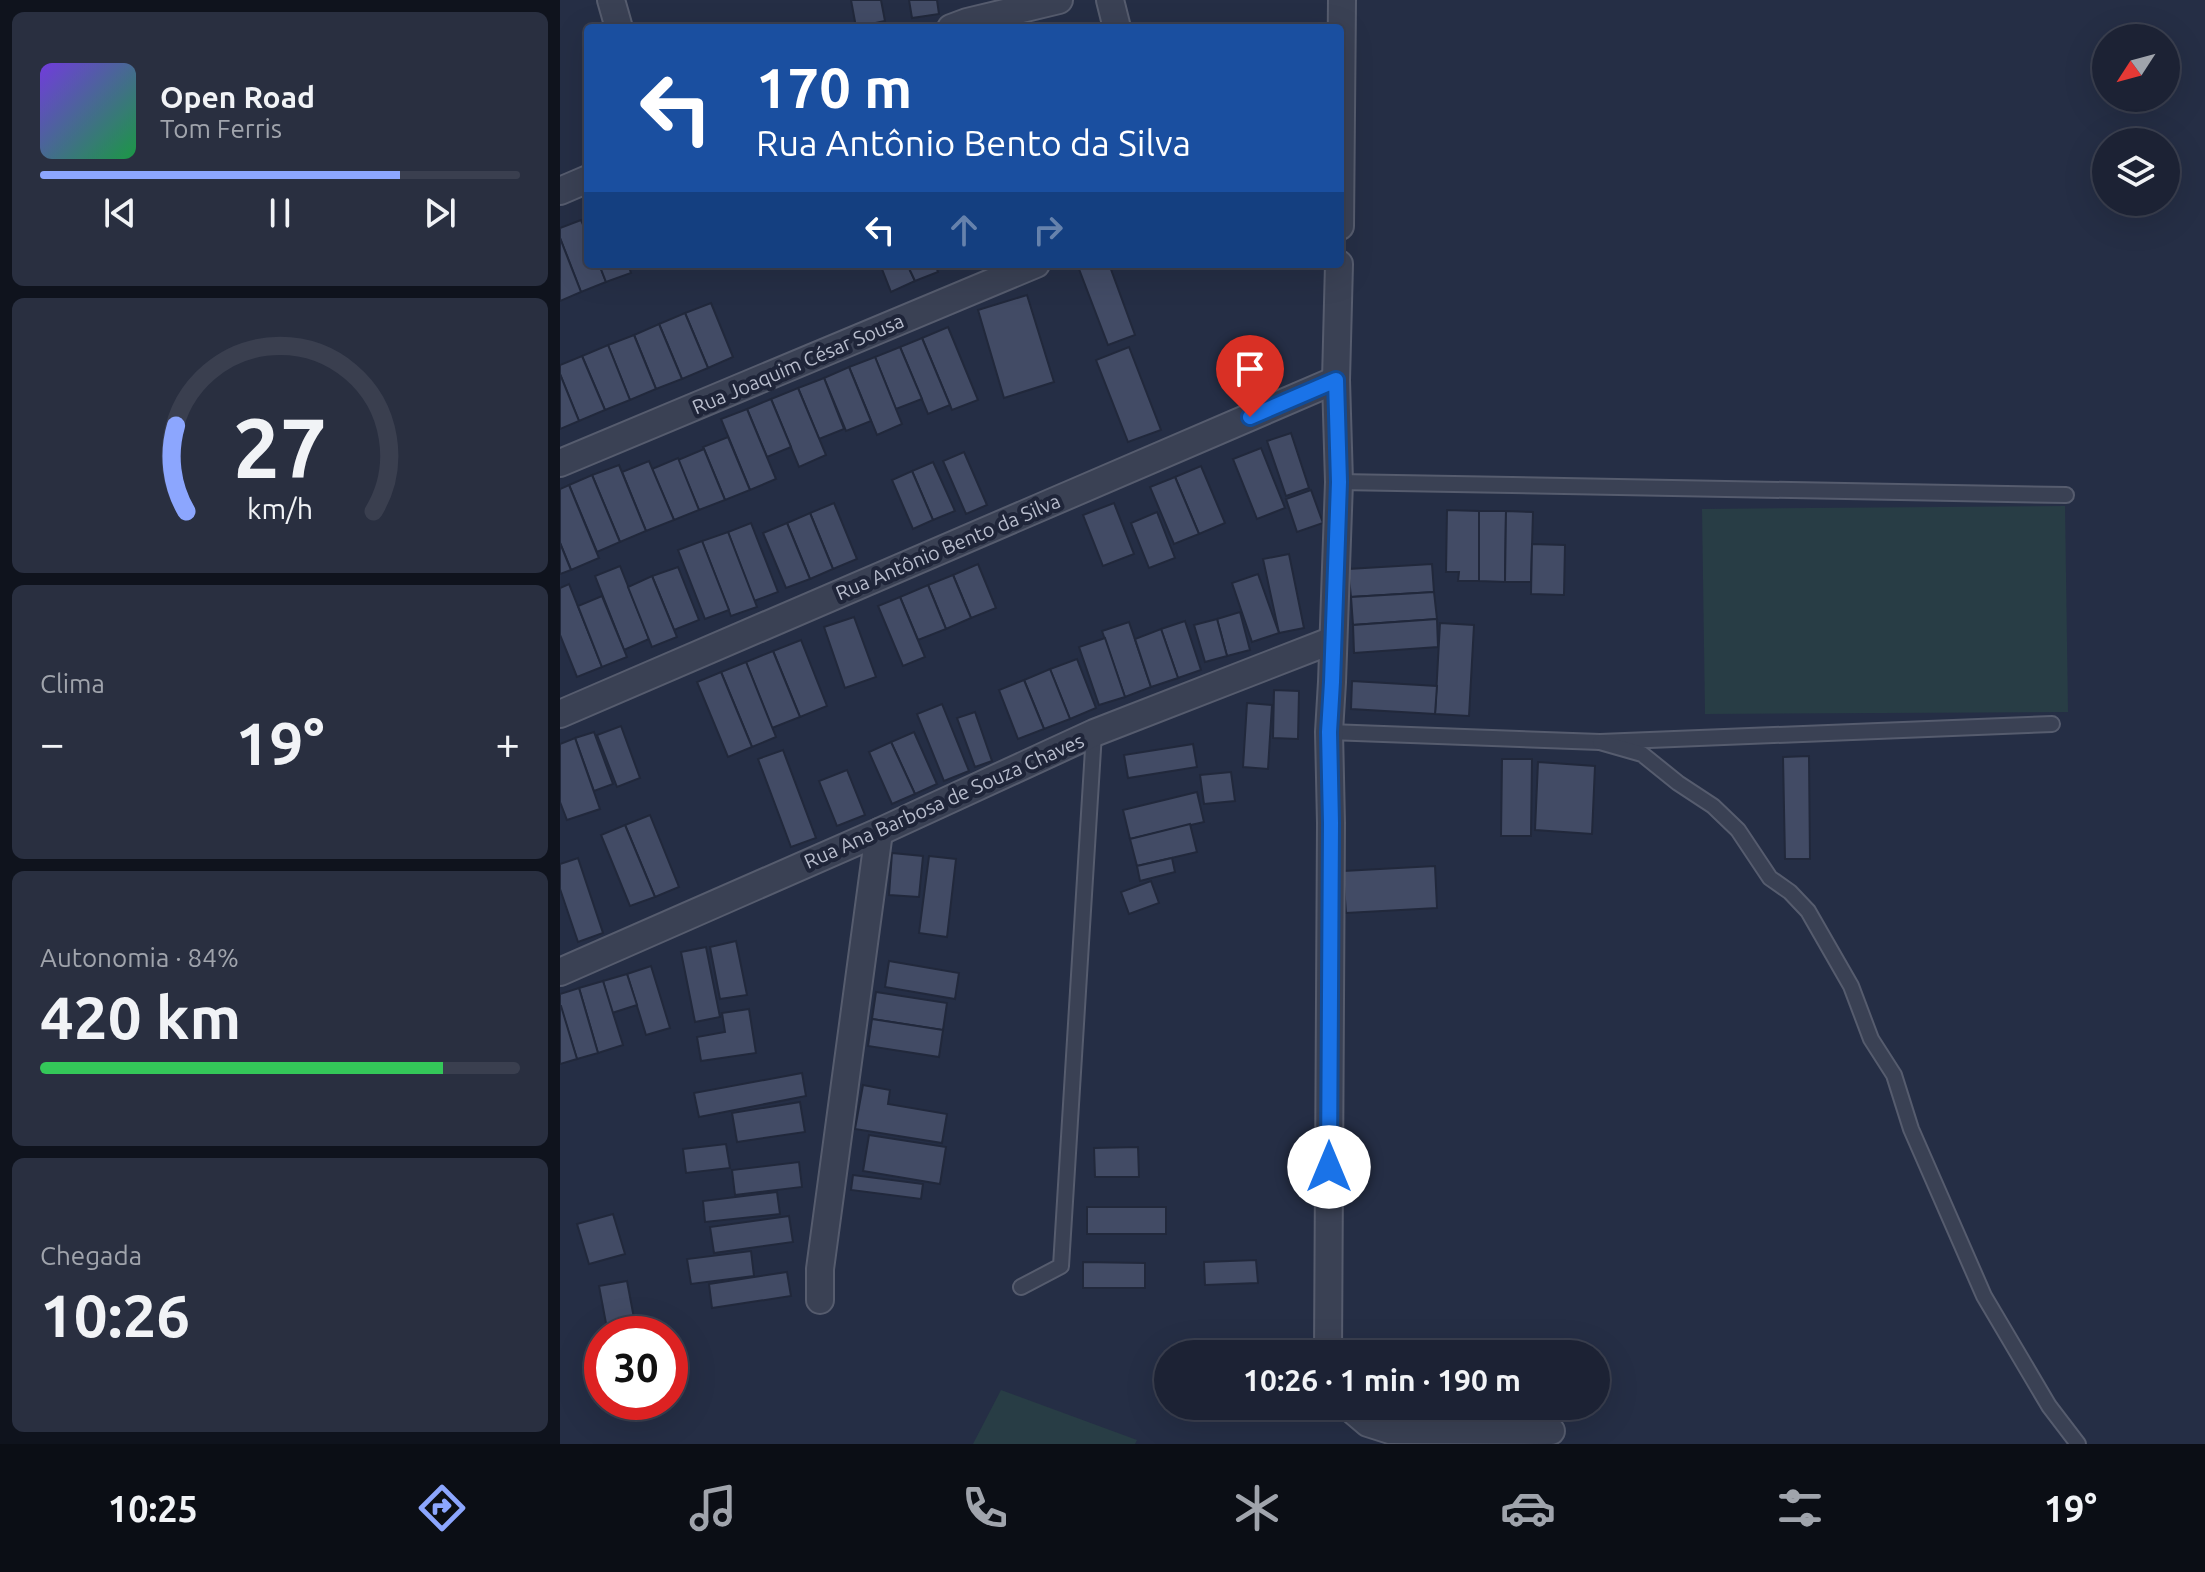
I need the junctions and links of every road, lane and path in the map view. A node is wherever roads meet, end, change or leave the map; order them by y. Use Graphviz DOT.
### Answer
graph roads {
  1 [pos="611,0"];
  2 [pos="1059,0"];
  3 [pos="1110,0"];
  4 [pos="1342,0"];
  5 [pos="960,17"];
  6 [pos="618,24"];
  7 [pos="1116,24"];
  8 [pos="1342,24"];
  9 [pos="584,181"];
  10 [pos="560,191"];
  11 [pos="1026,268"];
  12 [pos="1339,268"];
  13 [pos="1336,380"];
  14 [pos="560,463"];
  15 [pos="1339,482"];
  16 [pos="2066,495"];
  17 [pos="1333,640"];
  18 [pos="560,714"];
  19 [pos="2052,724"];
  20 [pos="1329,732"];
  21 [pos="1094,733"];
  22 [pos="1600,742"];
  23 [pos="879,832"];
  24 [pos="560,972"];
  25 [pos="1021,1287"];
  26 [pos="820,1300"];
  27 [pos="1328,1340"];
  28 [pos="1364,1420"];
  29 [pos="1551,1431"];
  30 [pos="2078,1444"];
  1 -- 6 [label="street"];
  2 -- 5 [label="street"];
  3 -- 7 [label="street"];
  4 -- 8 [label="street"];
  9 -- 10 [label="street"];
  11 -- 14 [label="street, Rua Joaquim César Sousa"];
  12 -- 13 [label="street"];
  13 -- 15 [label="street"];
  13 -- 18 [label="street, Rua Antônio Bento da Silva"];
  15 -- 16 [label="lane"];
  15 -- 17 [label="street"];
  17 -- 20 [label="street"];
  17 -- 21 [label="street, Rua Ana Barbosa de Souza Chaves"];
  19 -- 22 [label="lane"];
  20 -- 22 [label="lane"];
  20 -- 27 [label="street"];
  21 -- 23 [label="street, Rua Ana Barbosa de Souza Chaves"];
  21 -- 25 [label="lane"];
  22 -- 30 [label="lane"];
  23 -- 24 [label="street, Rua Ana Barbosa de Souza Chaves"];
  23 -- 26 [label="street"];
  28 -- 29 [label="street"];
}
